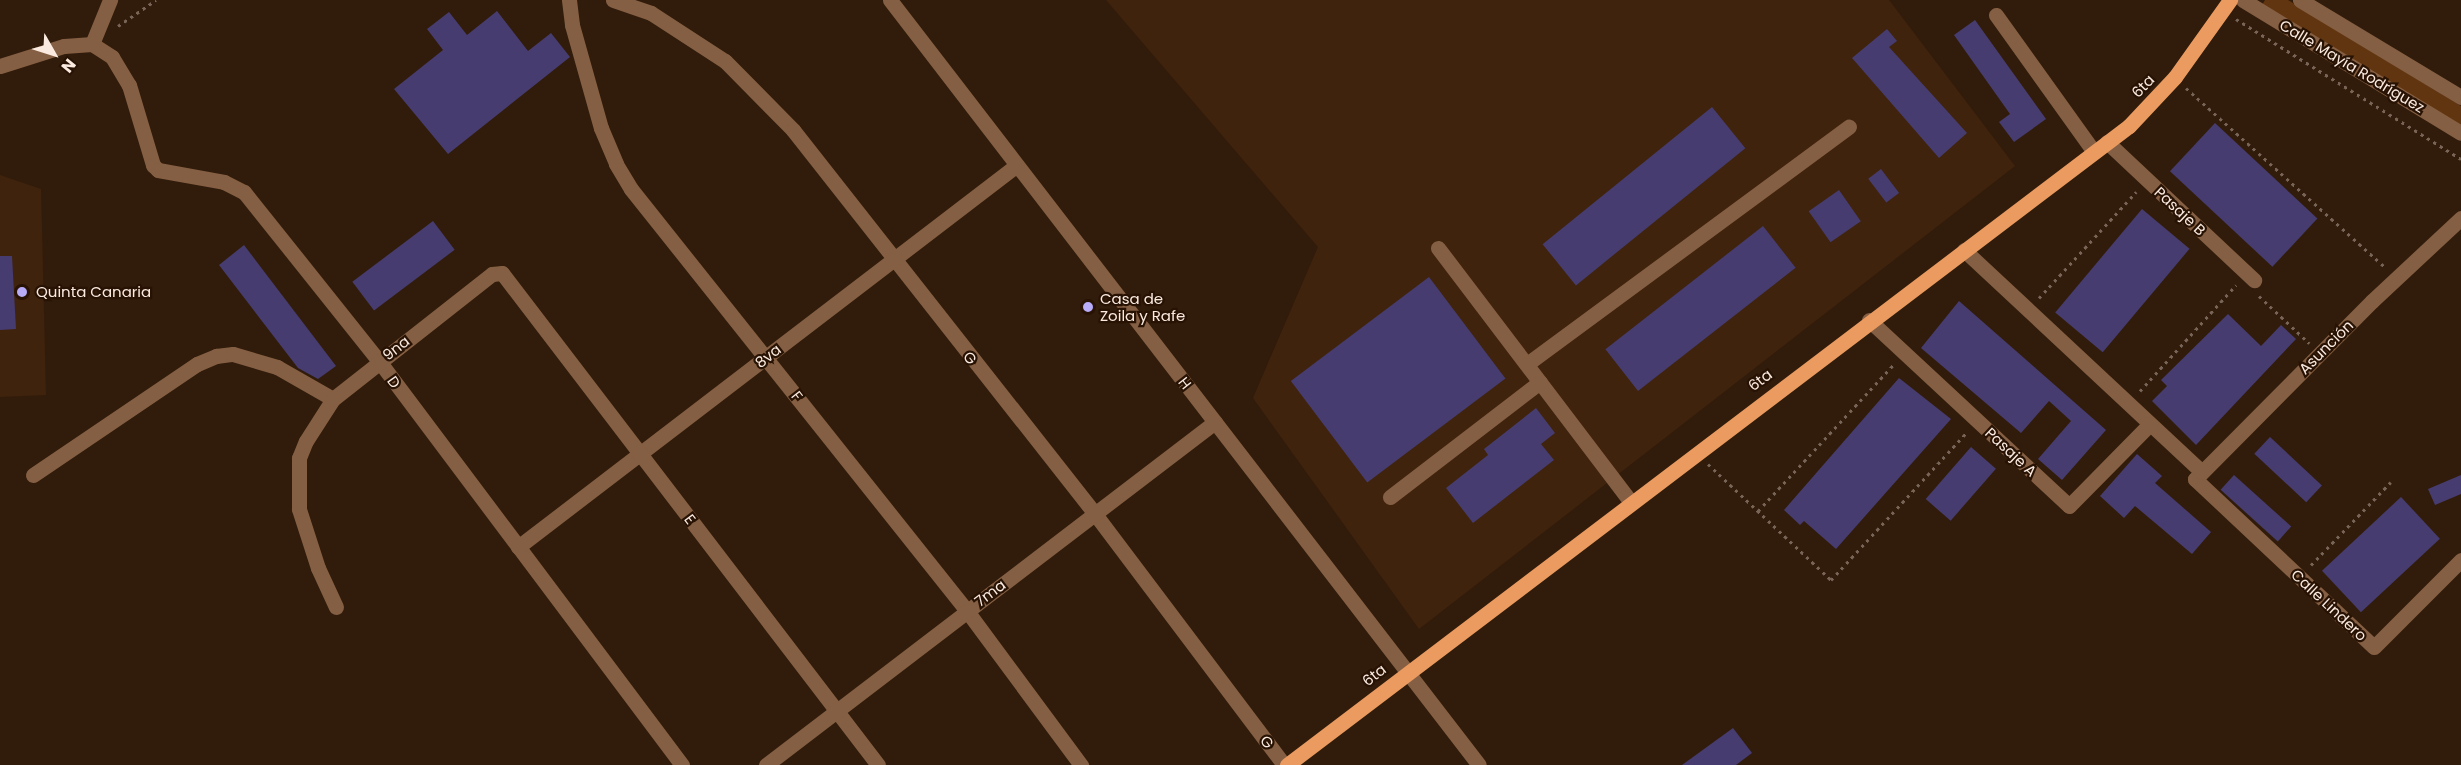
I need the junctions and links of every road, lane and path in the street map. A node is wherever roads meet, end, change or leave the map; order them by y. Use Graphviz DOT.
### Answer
graph roads {
  1 [pos="110,0"];
  2 [pos="156,0"];
  3 [pos="569,0"];
  4 [pos="613,0"];
  5 [pos="890,0"];
  6 [pos="2243,0"];
  7 [pos="2300,0"];
  8 [pos="2227,6"];
  9 [pos="1996,15"];
  10 [pos="92,44"];
  11 [pos="0,66"];
  12 [pos="2175,77"];
  13 [pos="2461,97"];
  14 [pos="1849,127"];
  15 [pos="2461,133"];
  16 [pos="2107,142"];
  17 [pos="2094,152"];
  18 [pos="2461,159"];
  19 [pos="1017,165"];
  20 [pos="2147,180"];
  21 [pos="2461,218"];
  22 [pos="1438,248"];
  23 [pos="1964,250"];
  24 [pos="892,260"];
  25 [pos="502,273"];
  26 [pos="2250,277"];
  27 [pos="2396,278"];
  28 [pos="2028,310"];
  29 [pos="1869,320"];
  30 [pos="1904,353"];
  31 [pos="2320,353"];
  32 [pos="766,357"];
  33 [pos="380,361"];
  34 [pos="1527,364"];
  35 [pos="1540,382"];
  36 [pos="333,399"];
  37 [pos="2128,404"];
  38 [pos="1977,421"];
  39 [pos="1215,422"];
  40 [pos="2150,424"];
  41 [pos="1695,453"];
  42 [pos="640,454"];
  43 [pos="33,475"];
  44 [pos="2198,476"];
  45 [pos="2391,482"];
  46 [pos="1390,496"];
  47 [pos="1631,502"];
  48 [pos="1758,511"];
  49 [pos="1095,514"];
  50 [pos="518,547"];
  51 [pos="2461,560"];
  52 [pos="2300,577"];
  53 [pos="336,607"];
  54 [pos="967,611"];
  55 [pos="1408,672"];
  56 [pos="837,711"];
  57 [pos="681,765"];
  58 [pos="766,765"];
  59 [pos="879,765"];
  60 [pos="1081,765"];
  61 [pos="1286,765"];
  62 [pos="1479,765"];
  1 -- 10 [label="street"];
  2 -- 10 [label="path"];
  3 -- 32 [label="street, F"];
  4 -- 24 [label="street, G"];
  5 -- 19 [label="street, H"];
  6 -- 15 [label="street, Calle Mayía Rodríguez"];
  7 -- 13 [label="street, Calle Mayía Rodríguez"];
  8 -- 12 [label="main road, 6ta"];
  8 -- 18 [label="path"];
  9 -- 17 [label="street"];
  10 -- 11 [label="street"];
  10 -- 33 [label="street, D"];
  12 -- 16 [label="main road, 6ta"];
  12 -- 27 [label="path"];
  14 -- 34 [label="street"];
  16 -- 17 [label="main road, 6ta"];
  16 -- 20 [label="street, Pasaje B"];
  17 -- 23 [label="main road, 6ta"];
  19 -- 24 [label="street, 8va"];
  19 -- 39 [label="street, H"];
  20 -- 26 [label="street, Pasaje B"];
  20 -- 28 [label="path"];
  21 -- 27 [label="street, Asunción"];
  22 -- 34 [label="street"];
  23 -- 28 [label="street, Calle Lindero"];
  23 -- 29 [label="main road, 6ta"];
  24 -- 32 [label="street, 8va"];
  24 -- 49 [label="street, G"];
  25 -- 33 [label="street, 9na"];
  25 -- 42 [label="street, E"];
  26 -- 31 [label="path"];
  26 -- 37 [label="path"];
  27 -- 31 [label="street, Asunción"];
  28 -- 37 [label="street, Calle Lindero"];
  29 -- 30 [label="street, Pasaje A"];
  29 -- 41 [label="main road, 6ta"];
  30 -- 38 [label="street, Pasaje A"];
  30 -- 48 [label="path"];
  31 -- 44 [label="street, Asunción"];
  32 -- 42 [label="street, 8va"];
  32 -- 54 [label="street, F"];
  33 -- 36 [label="street, 9na"];
  33 -- 50 [label="street, D"];
  34 -- 35 [label="street"];
  35 -- 46 [label="street"];
  35 -- 47 [label="street"];
  36 -- 43 [label="street"];
  36 -- 53 [label="street, 9na"];
  37 -- 40 [label="street, Calle Lindero"];
  38 -- 40 [label="street, Pasaje A"];
  38 -- 48 [label="path"];
  39 -- 49 [label="street, 7ma"];
  39 -- 55 [label="street, H"];
  40 -- 44 [label="street, Calle Lindero"];
  41 -- 47 [label="main road, 6ta"];
  41 -- 48 [label="path"];
  42 -- 50 [label="street, 8va"];
  42 -- 56 [label="street, E"];
  44 -- 52 [label="street, Calle Lindero"];
  45 -- 52 [label="path"];
  47 -- 55 [label="main road, 6ta"];
  49 -- 54 [label="street, 7ma"];
  49 -- 61 [label="street, G"];
  50 -- 57 [label="street, D"];
  51 -- 52 [label="street, Calle Lindero"];
  54 -- 56 [label="street, 7ma"];
  54 -- 60 [label="street, F"];
  55 -- 61 [label="main road, 6ta"];
  55 -- 62 [label="street, H"];
  56 -- 58 [label="street, 7ma"];
  56 -- 59 [label="street, E"];
}
